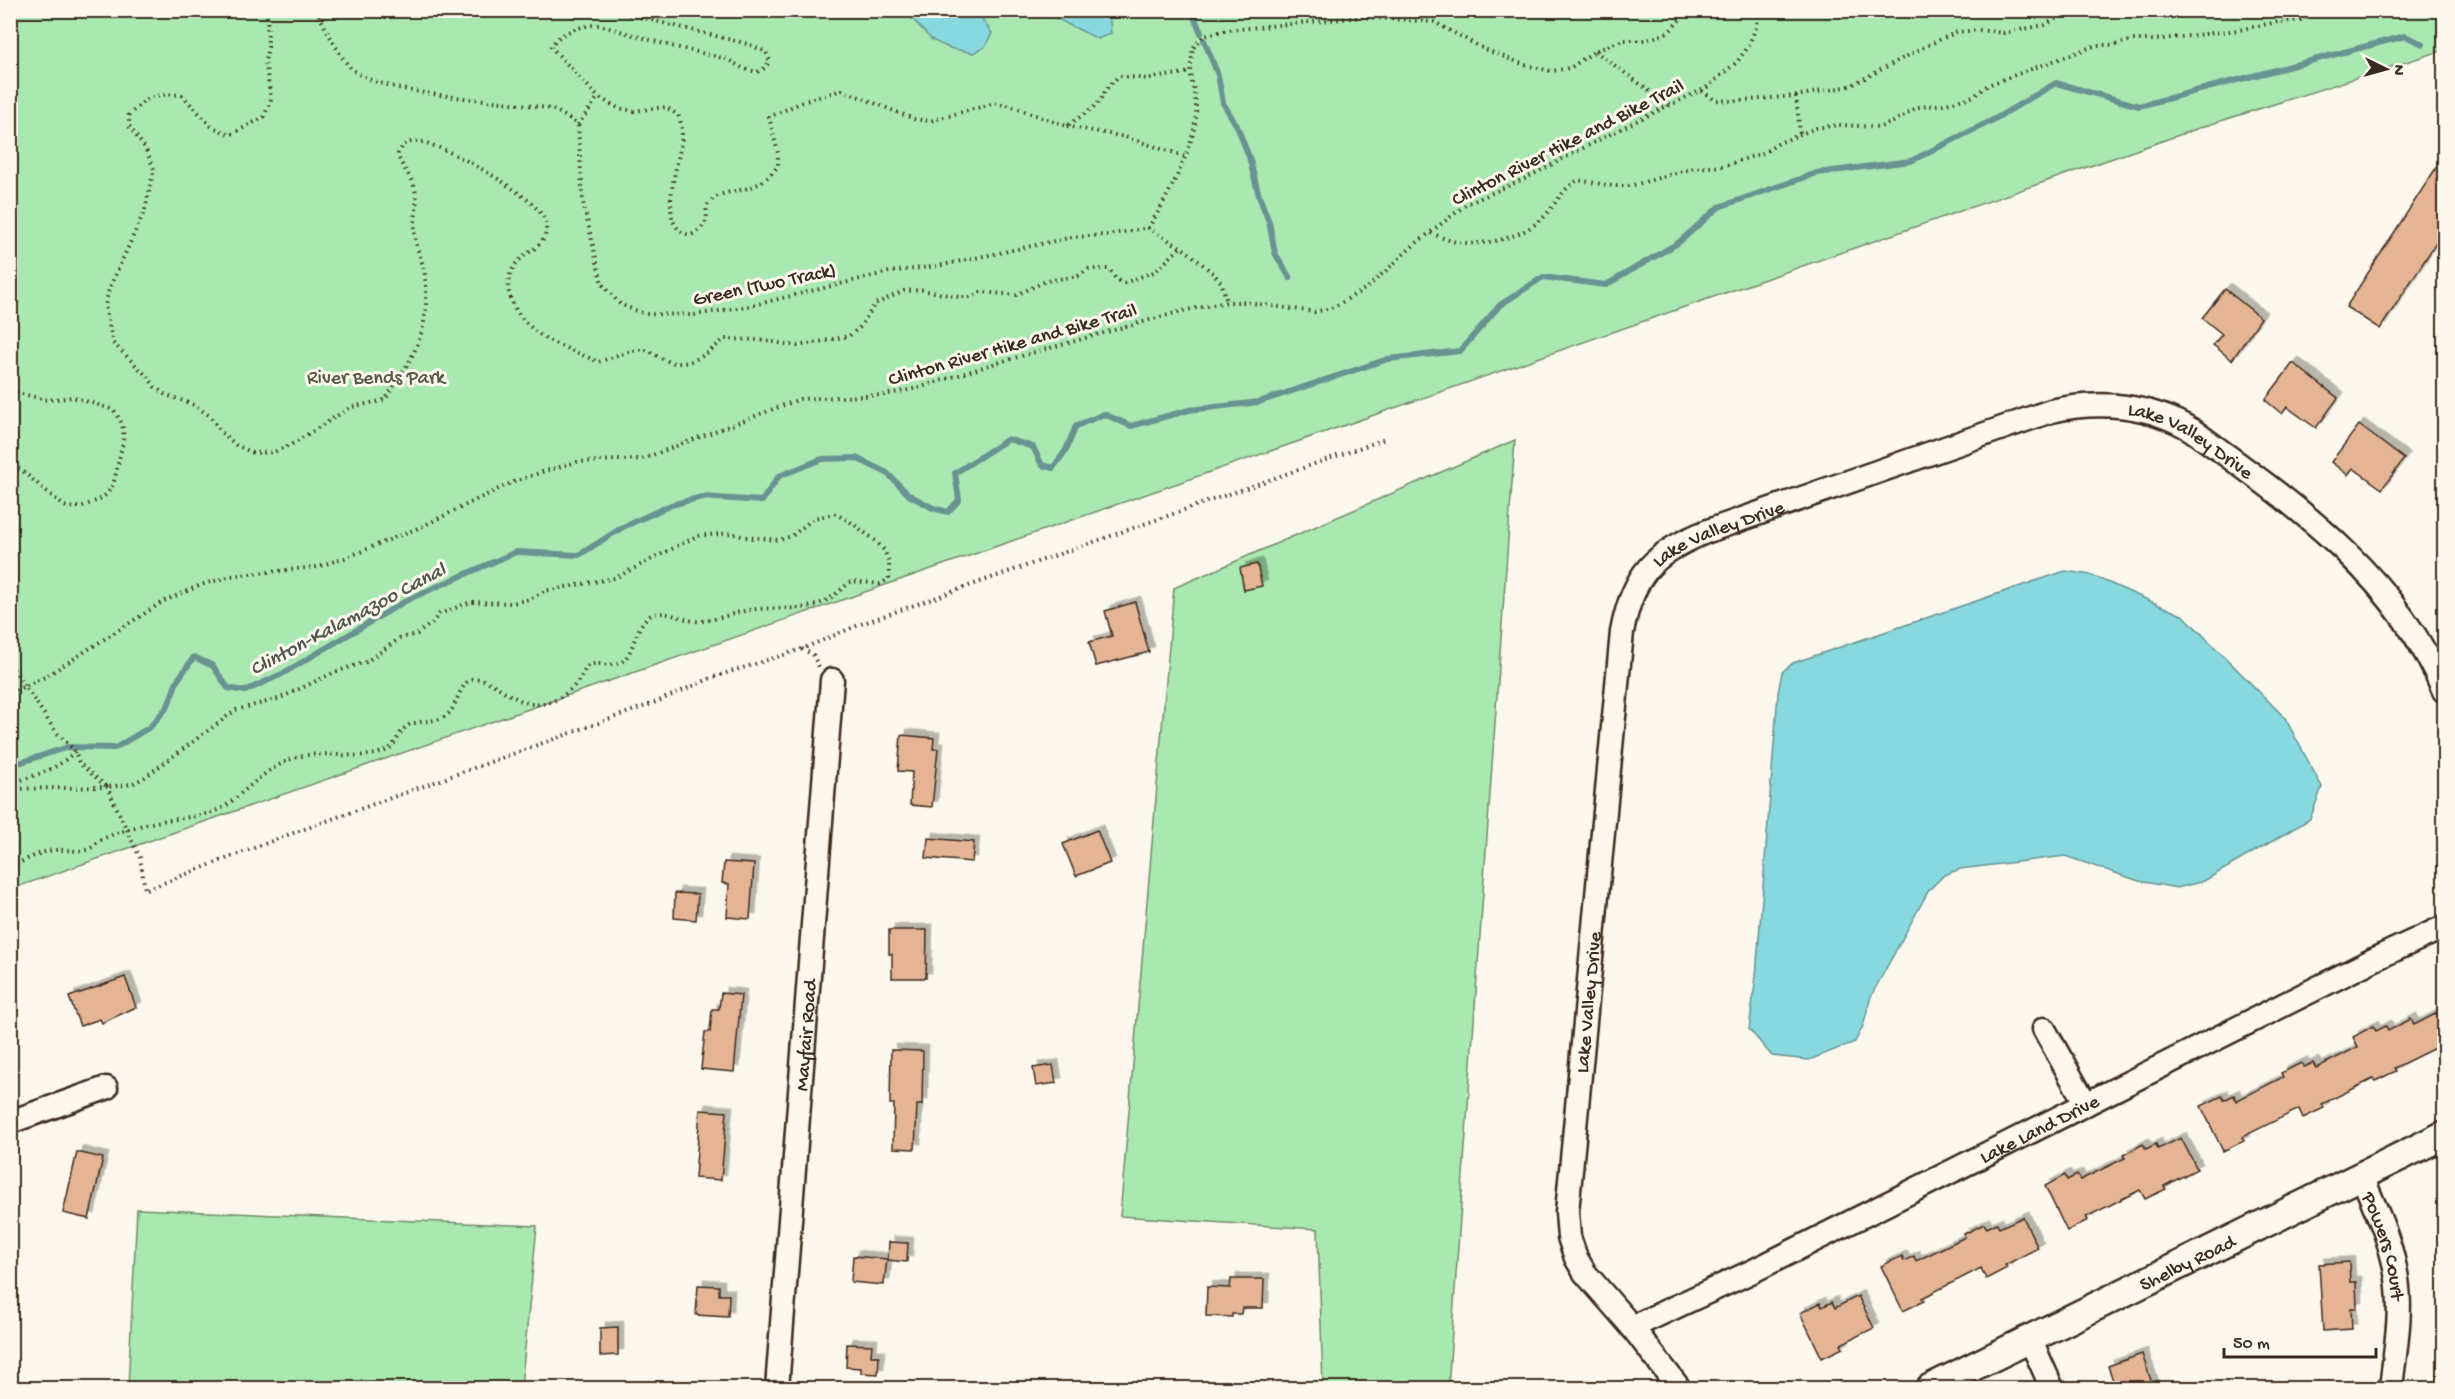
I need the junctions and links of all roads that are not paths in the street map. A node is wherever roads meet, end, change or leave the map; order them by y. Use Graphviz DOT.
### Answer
graph roads {
  1 [pos="832,680"];
  2 [pos="2445,691"];
  3 [pos="2445,927"];
  4 [pos="2044,1029"];
  5 [pos="106,1088"];
  6 [pos="2086,1104"];
  7 [pos="10,1122"];
  8 [pos="2445,1135"];
  9 [pos="2362,1176"];
  10 [pos="1632,1327"];
  11 [pos="2030,1339"];
  12 [pos="777,1389"];
  13 [pos="1678,1389"];
  14 [pos="1930,1389"];
  15 [pos="2052,1389"];
  16 [pos="2391,1389"];
  1 -- 12 [label="street, Mayfair Road"];
  2 -- 10 [label="street, Lake Valley Drive"];
  3 -- 6 [label="street, Lake Land Drive"];
  4 -- 6 [label="street"];
  5 -- 7 [label="street"];
  6 -- 10 [label="street, Lake Land Drive"];
  8 -- 9 [label="street, Shelby Road"];
  9 -- 11 [label="street, Shelby Road"];
  9 -- 16 [label="street, Powers Court"];
  10 -- 13 [label="street, Lake Valley Drive"];
  11 -- 14 [label="street, Shelby Road"];
  11 -- 15 [label="street"];
}
